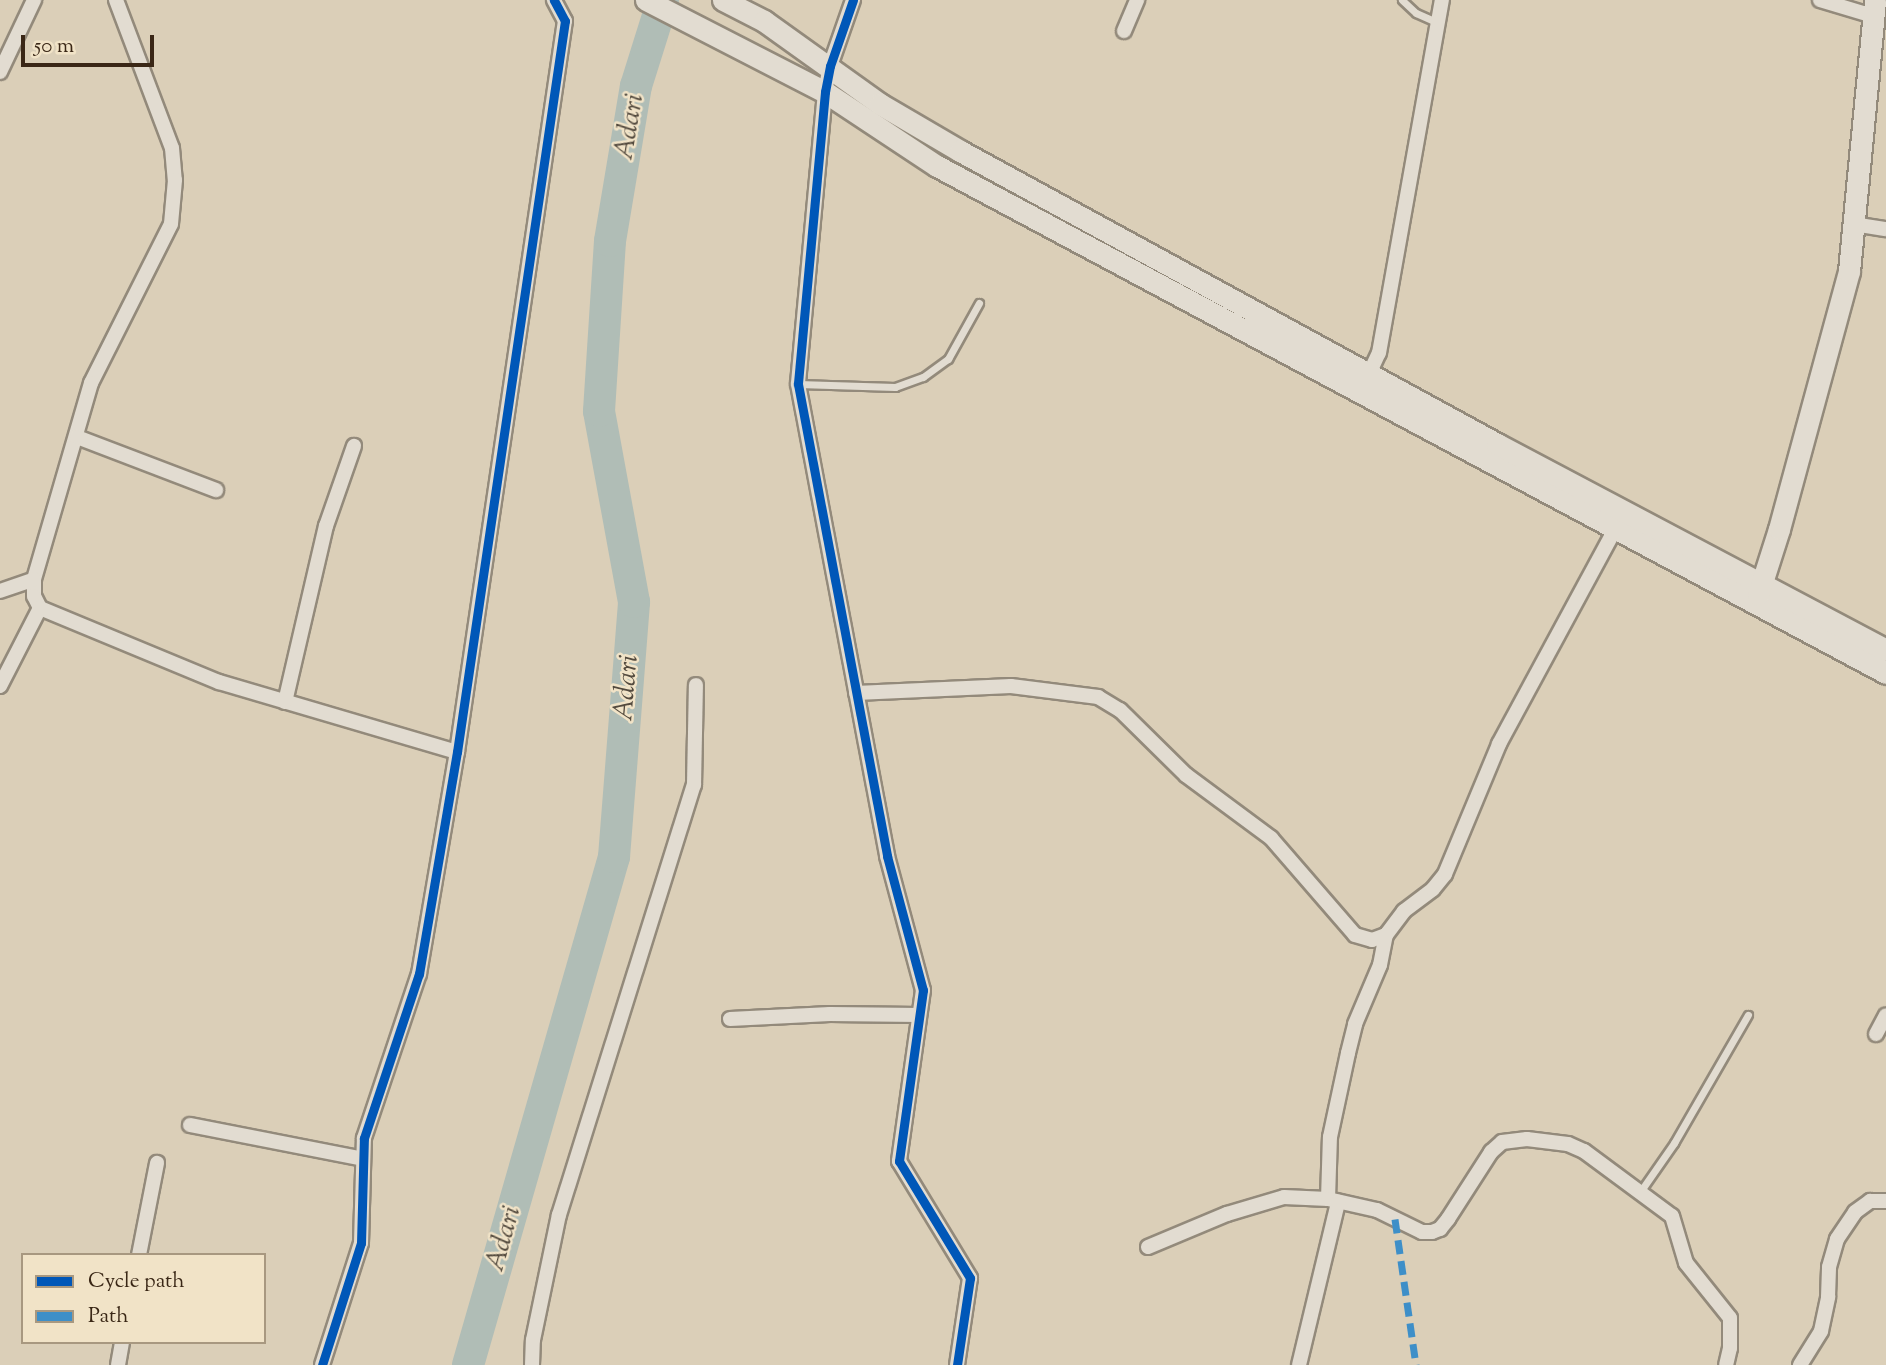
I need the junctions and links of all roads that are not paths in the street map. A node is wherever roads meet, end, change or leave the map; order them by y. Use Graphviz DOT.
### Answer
graph roads {
  1 [pos="34,0"];
  2 [pos="116,0"];
  3 [pos="554,0"];
  4 [pos="646,0"];
  5 [pos="723,0"];
  6 [pos="853,0"];
  7 [pos="1137,0"];
  8 [pos="1402,0"];
  9 [pos="1442,0"];
  10 [pos="1820,0"];
  11 [pos="1874,8"];
  12 [pos="1438,23"];
  13 [pos="1124,31"];
  14 [pos="830,66"];
  15 [pos="0,72"];
  16 [pos="825,92"];
  17 [pos="1853,224"];
  18 [pos="1886,229"];
  19 [pos="979,303"];
  20 [pos="1368,374"];
  21 [pos="798,384"];
  22 [pos="77,437"];
  23 [pos="354,446"];
  24 [pos="216,490"];
  25 [pos="1616,528"];
  26 [pos="34,579"];
  27 [pos="1762,582"];
  28 [pos="0,591"];
  29 [pos="1755,603"];
  30 [pos="40,608"];
  31 [pos="1886,650"];
  32 [pos="1886,673"];
  33 [pos="696,685"];
  34 [pos="0,686"];
  35 [pos="856,693"];
  36 [pos="285,702"];
  37 [pos="457,752"];
  38 [pos="1386,935"];
  39 [pos="919,1015"];
  40 [pos="1748,1015"];
  41 [pos="1886,1015"];
  42 [pos="730,1019"];
  43 [pos="1876,1034"];
  44 [pos="190,1125"];
  45 [pos="363,1159"];
  46 [pos="158,1163"];
  47 [pos="1640,1192"];
  48 [pos="1333,1201"];
  49 [pos="1886,1201"];
  50 [pos="1148,1247"];
  51 [pos="139,1253"];
  52 [pos="122,1344"];
  53 [pos="1805,1363"];
  54 [pos="118,1365"];
  55 [pos="322,1365"];
  56 [pos="532,1365"];
  57 [pos="957,1365"];
  58 [pos="1299,1365"];
  59 [pos="1726,1365"];
  1 -- 15 [label="street"];
  2 -- 22 [label="street"];
  3 -- 37 [label="street"];
  4 -- 16 [label="main road"];
  5 -- 14 [label="main road"];
  6 -- 14 [label="street"];
  7 -- 13 [label="street"];
  8 -- 12 [label="lane"];
  9 -- 12 [label="street"];
  10 -- 11 [label="street"];
  11 -- 17 [label="main road"];
  12 -- 20 [label="street"];
  14 -- 16 [label="street"];
  14 -- 20 [label="main road"];
  16 -- 21 [label="street"];
  16 -- 25 [label="main road"];
  17 -- 18 [label="street"];
  17 -- 27 [label="main road"];
  19 -- 21 [label="lane"];
  20 -- 27 [label="main road"];
  21 -- 35 [label="street"];
  22 -- 24 [label="street"];
  22 -- 26 [label="street"];
  23 -- 36 [label="street"];
  25 -- 29 [label="main road"];
  25 -- 38 [label="street"];
  26 -- 28 [label="street"];
  26 -- 30 [label="street"];
  27 -- 29 [label="main road"];
  27 -- 31 [label="main road"];
  29 -- 32 [label="main road"];
  30 -- 34 [label="street"];
  30 -- 36 [label="street"];
  33 -- 56 [label="street"];
  35 -- 38 [label="street"];
  35 -- 39 [label="street"];
  36 -- 37 [label="street"];
  37 -- 45 [label="street"];
  38 -- 48 [label="street"];
  39 -- 42 [label="street"];
  39 -- 57 [label="street"];
  40 -- 47 [label="lane"];
  41 -- 43 [label="street"];
  44 -- 45 [label="street"];
  45 -- 55 [label="street"];
  46 -- 51 [label="street"];
  47 -- 48 [label="street"];
  47 -- 59 [label="street"];
  48 -- 50 [label="street"];
  48 -- 58 [label="street"];
  49 -- 53 [label="street"];
  52 -- 54 [label="street"];
}
